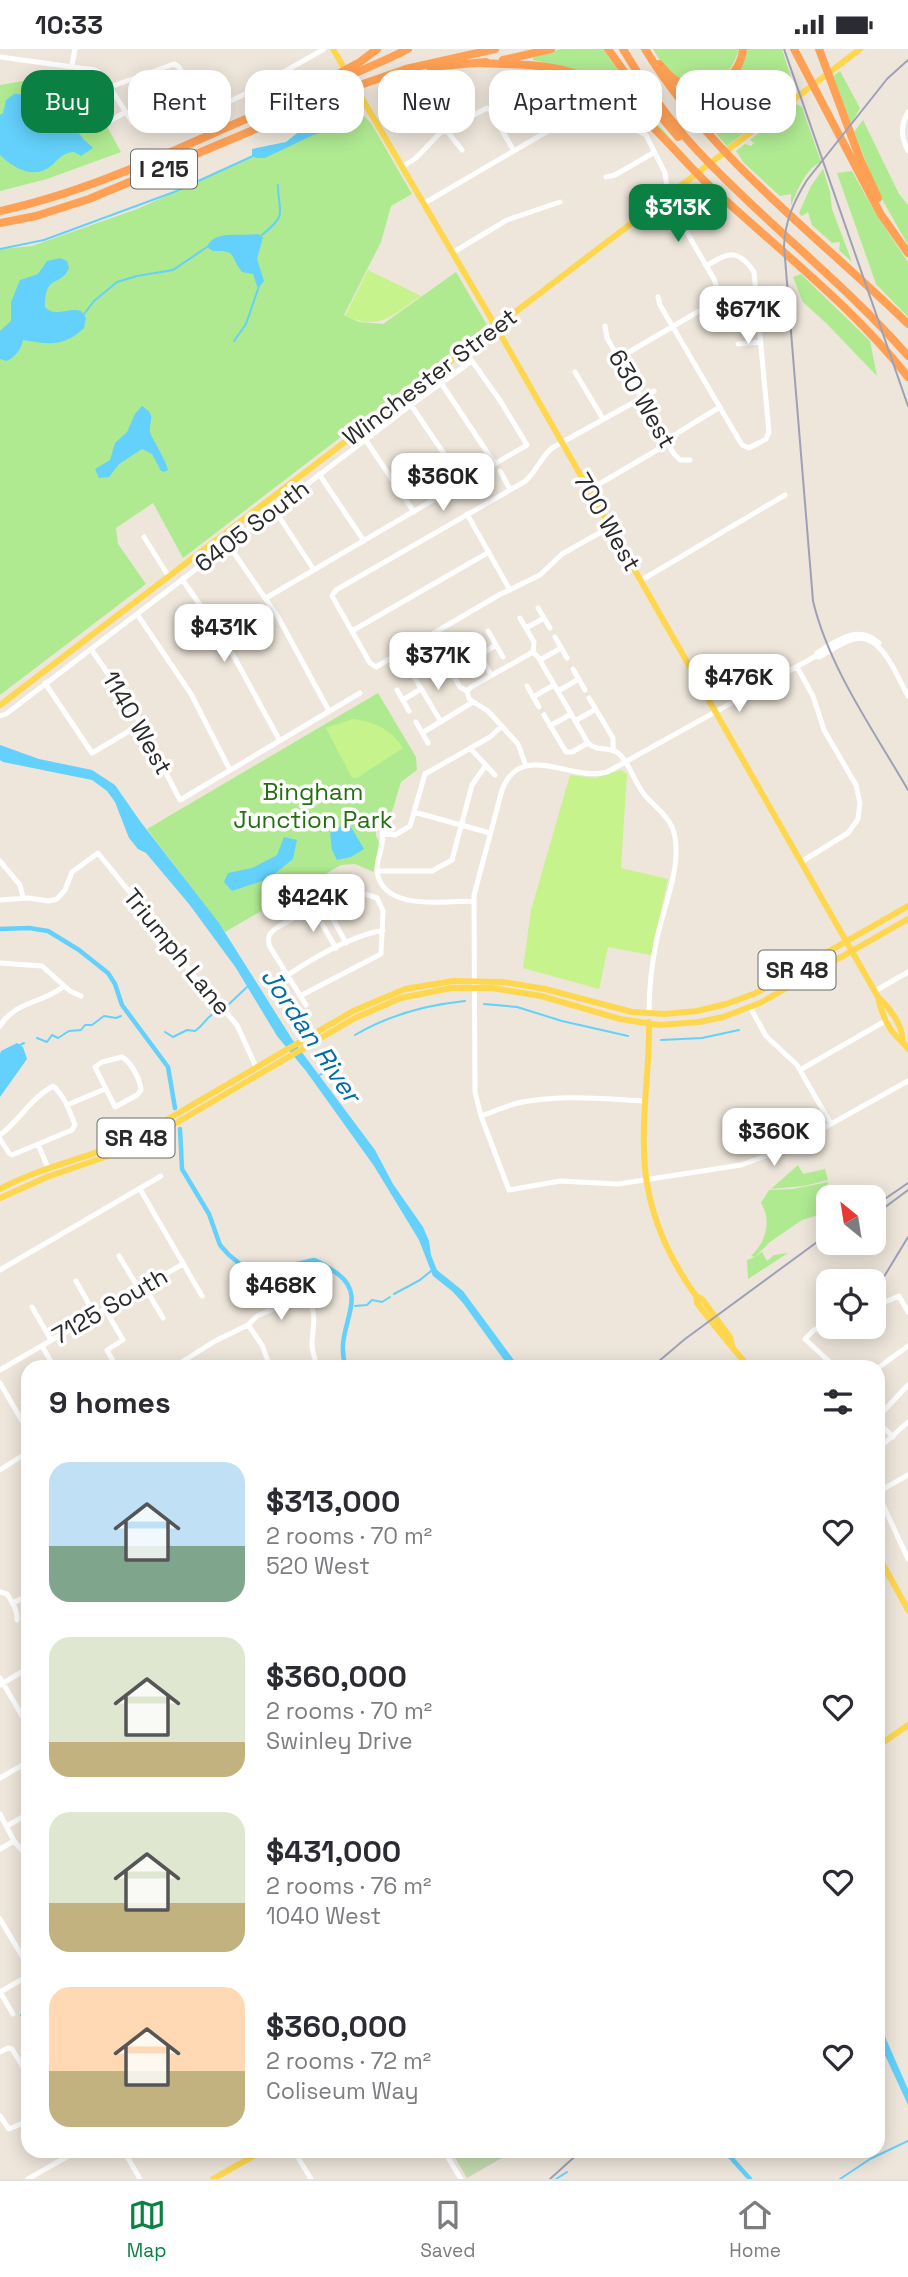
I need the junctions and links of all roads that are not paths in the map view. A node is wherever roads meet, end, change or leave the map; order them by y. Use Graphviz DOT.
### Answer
graph roads {
  1 [pos="75,49"];
  2 [pos="324,49"];
  3 [pos="333,49"];
  4 [pos="377,49"];
  5 [pos="408,49"];
  6 [pos="495,49"];
  7 [pos="551,49"];
  8 [pos="608,49"];
  9 [pos="622,49"];
  10 [pos="646,49"];
  11 [pos="743,49"];
  12 [pos="794,49"];
  13 [pos="819,49"];
  14 [pos="860,49"];
  15 [pos="0,57"];
  16 [pos="482,63"];
  17 [pos="72,65"];
  18 [pos="405,69"];
  19 [pos="94,70"];
  20 [pos="157,70"];
  21 [pos="181,70"];
  22 [pos="345,70"];
  23 [pos="363,70"];
  24 [pos="114,94"];
  25 [pos="231,100"];
  26 [pos="908,112"];
  27 [pos="124,113"];
  28 [pos="475,114"];
  29 [pos="245,118"];
  30 [pos="114,119"];
  31 [pos="128,119"];
  32 [pos="441,133"];
  33 [pos="450,133"];
  34 [pos="546,133"];
  35 [pos="642,133"];
  36 [pos="692,149"];
  37 [pos="462,150"];
  38 [pos="908,151"];
  39 [pos="514,152"];
  40 [pos="653,153"];
  41 [pos="857,161"];
  42 [pos="402,167"];
  43 [pos="606,177"];
  44 [pos="724,182"];
  45 [pos="669,195"];
  46 [pos="560,202"];
  47 [pos="423,204"];
  48 [pos="0,211"];
  49 [pos="0,223"];
  50 [pos="452,253"];
  51 [pos="908,253"];
  52 [pos="706,266"];
  53 [pos="839,286"];
  54 [pos="658,297"];
  55 [pos="908,324"];
  56 [pos="605,326"];
  57 [pos="496,327"];
  58 [pos="673,327"];
  59 [pos="761,342"];
  60 [pos="738,344"];
  61 [pos="908,356"];
  62 [pos="619,358"];
  63 [pos="438,372"];
  64 [pos="575,372"];
  65 [pos="908,377"];
  66 [pos="426,381"];
  67 [pos="443,382"];
  68 [pos="432,390"];
  69 [pos="654,391"];
  70 [pos="642,397"];
  71 [pos="411,405"];
  72 [pos="720,407"];
  73 [pos="603,419"];
  74 [pos="365,439"];
  75 [pos="668,442"];
  76 [pos="562,443"];
  77 [pos="690,460"];
  78 [pos="495,464"];
  79 [pos="500,471"];
  80 [pos="319,474"];
  81 [pos="463,482"];
  82 [pos="510,489"];
  83 [pos="589,490"];
  84 [pos="785,495"];
  85 [pos="274,509"];
  86 [pos="414,512"];
  87 [pos="467,514"];
  88 [pos="610,527"];
  89 [pos="144,537"];
  90 [pos="364,541"];
  91 [pos="228,544"];
  92 [pos="489,552"];
  93 [pos="314,570"];
  94 [pos="169,577"];
  95 [pos="183,579"];
  96 [pos="640,581"];
  97 [pos="510,590"];
  98 [pos="266,598"];
  99 [pos="538,608"];
  100 [pos="137,614"];
  101 [pos="520,618"];
  102 [pos="544,618"];
  103 [pos="526,628"];
  104 [pos="550,628"];
  105 [pos="352,631"];
  106 [pos="488,631"];
  107 [pos="555,637"];
  108 [pos="496,645"];
  109 [pos="561,648"];
  110 [pos="91,649"];
  111 [pos="533,652"];
  112 [pos="480,655"];
  113 [pos="503,657"];
  114 [pos="567,658"];
  115 [pos="540,660"];
  116 [pos="470,661"];
  117 [pos="461,666"];
  118 [pos="796,667"];
  119 [pos="573,669"];
  120 [pos="451,672"];
  121 [pos="413,675"];
  122 [pos="491,675"];
  123 [pos="440,678"];
  124 [pos="579,679"];
  125 [pos="45,684"];
  126 [pos="554,685"];
  127 [pos="527,686"];
  128 [pos="421,689"];
  129 [pos="397,690"];
  130 [pos="585,690"];
  131 [pos="467,691"];
  132 [pos="558,691"];
  133 [pos="359,693"];
  134 [pos="908,696"];
  135 [pos="533,697"];
  136 [pos="589,698"];
  137 [pos="403,700"];
  138 [pos="473,702"];
  139 [pos="2,704"];
  140 [pos="539,707"];
  141 [pos="596,709"];
  142 [pos="329,711"];
  143 [pos="409,711"];
  144 [pos="717,711"];
  145 [pos="5,714"];
  146 [pos="571,714"];
  147 [pos="544,715"];
  148 [pos="575,721"];
  149 [pos="416,722"];
  150 [pos="440,722"];
  151 [pos="141,724"];
  152 [pos="502,726"];
  153 [pos="550,726"];
  154 [pos="422,733"];
  155 [pos="279,740"];
  156 [pos="428,743"];
  157 [pos="588,743"];
  158 [pos="471,748"];
  159 [pos="613,751"];
  160 [pos="625,763"];
  161 [pos="486,765"];
  162 [pos="526,765"];
  163 [pos="230,770"];
  164 [pos="495,775"];
  165 [pos="414,812"];
  166 [pos="461,825"];
  167 [pos="490,833"];
  168 [pos="0,861"];
  169 [pos="802,862"];
  170 [pos="377,871"];
  171 [pos="387,891"];
  172 [pos="23,898"];
  173 [pos="377,898"];
  174 [pos="0,900"];
  175 [pos="323,901"];
  176 [pos="474,901"];
  177 [pos="312,907"];
  178 [pos="908,907"];
  179 [pos="908,919"];
  180 [pos="383,930"];
  181 [pos="847,941"];
  182 [pos="346,943"];
  183 [pos="336,947"];
  184 [pos="852,951"];
  185 [pos="0,963"];
  186 [pos="908,972"];
  187 [pos="288,975"];
  188 [pos="474,984"];
  189 [pos="64,985"];
  190 [pos="877,994"];
  191 [pos="81,996"];
  192 [pos="300,996"];
  193 [pos="306,1005"];
  194 [pos="750,1007"];
  195 [pos="649,1013"];
  196 [pos="887,1020"];
  197 [pos="649,1024"];
  198 [pos="0,1026"];
  199 [pos="902,1040"];
  200 [pos="908,1049"];
  201 [pos="282,1056"];
  202 [pos="256,1067"];
  203 [pos="800,1070"];
  204 [pos="908,1081"];
  205 [pos="105,1089"];
  206 [pos="645,1101"];
  207 [pos="67,1105"];
  208 [pos="481,1117"];
  209 [pos="831,1124"];
  210 [pos="0,1137"];
  211 [pos="38,1144"];
  212 [pos="48,1168"];
  213 [pos="162,1176"];
  214 [pos="646,1180"];
  215 [pos="0,1189"];
  216 [pos="140,1189"];
  217 [pos="0,1198"];
  218 [pos="119,1256"];
  219 [pos="183,1264"];
  220 [pos="0,1270"];
  221 [pos="75,1281"];
  222 [pos="141,1288"];
  223 [pos="202,1296"];
  224 [pos="886,1302"];
  225 [pos="32,1307"];
  226 [pos="105,1309"];
  227 [pos="908,1312"];
  228 [pos="95,1315"];
  229 [pos="163,1318"];
  230 [pos="248,1325"];
  231 [pos="816,1329"];
  232 [pos="51,1340"];
  233 [pos="42,1346"];
  234 [pos="908,1346"];
  235 [pos="50,1360"];
  236 [pos="112,1360"];
  237 [pos="185,1360"];
  238 [pos="268,1360"];
  239 [pos="316,1360"];
  240 [pos="743,1360"];
  241 [pos="828,1360"];
  242 [pos="885,1363"];
  243 [pos="0,1370"];
  244 [pos="0,1383"];
  245 [pos="908,1385"];
  246 [pos="885,1411"];
  247 [pos="21,1419"];
  248 [pos="908,1422"];
  249 [pos="885,1427"];
  250 [pos="893,1437"];
  251 [pos="885,1443"];
  252 [pos="21,1456"];
  253 [pos="0,1470"];
  254 [pos="908,1475"];
  255 [pos="885,1489"];
  256 [pos="885,1508"];
  257 [pos="908,1559"];
  258 [pos="885,1568"];
  259 [pos="2,1592"];
  260 [pos="21,1599"];
  261 [pos="13,1603"];
  262 [pos="908,1610"];
  263 [pos="17,1620"];
  264 [pos="21,1672"];
  265 [pos="1,1682"];
  266 [pos="21,1715"];
  267 [pos="908,1725"];
  268 [pos="885,1741"];
  269 [pos="21,1766"];
  270 [pos="0,1778"];
  271 [pos="0,1814"];
  272 [pos="21,1818"];
  273 [pos="7,1826"];
  274 [pos="14,1840"];
  275 [pos="21,1848"];
  276 [pos="0,1849"];
  277 [pos="0,1920"];
  278 [pos="21,1954"];
  279 [pos="21,1980"];
  280 [pos="0,1992"];
  281 [pos="13,2014"];
  282 [pos="0,2052"];
  283 [pos="21,2064"];
  284 [pos="0,2116"];
  285 [pos="21,2124"];
  286 [pos="61,2158"];
  287 [pos="128,2158"];
  288 [pos="250,2158"];
  289 [pos="298,2158"];
  290 [pos="448,2158"];
  291 [pos="457,2177"];
  292 [pos="28,2179"];
  293 [pos="140,2179"];
  294 [pos="213,2179"];
  295 [pos="311,2179"];
  1 -- 17 [label="street"];
  2 -- 25 [label="street"];
  3 -- 42 [label="main road, 700 West"];
  4 -- 22 [label="highway"];
  5 -- 23 [label="highway, I 215"];
  6 -- 18 [label="highway, I 215"];
  7 -- 16 [label="highway"];
  8 -- 36 [label="highway"];
  9 -- 36 [label="highway"];
  10 -- 11 [label="highway"];
  10 -- 55 [label="highway"];
  12 -- 41 [label="highway"];
  13 -- 41 [label="highway"];
  14 -- 45 [label="main road, Winchester Street"];
  15 -- 17 [label="street"];
  16 -- 18 [label="highway"];
  16 -- 65 [label="highway"];
  17 -- 19 [label="street"];
  18 -- 49 [label="highway, I 215"];
  20 -- 21 [label="street"];
  24 -- 27 [label="street"];
  26 -- 38 [label="street"];
  27 -- 30 [label="street"];
  27 -- 31 [label="street"];
  28 -- 39 [label="street"];
  29 -- 48 [label="highway, I 215"];
  32 -- 42 [label="street"];
  33 -- 37 [label="street"];
  34 -- 39 [label="street"];
  35 -- 40 [label="street"];
  36 -- 44 [label="highway"];
  39 -- 47 [label="street"];
  40 -- 43 [label="street"];
  40 -- 45 [label="street"];
  41 -- 51 [label="highway"];
  42 -- 47 [label="main road, 700 West"];
  44 -- 53 [label="highway"];
  44 -- 53 [label="highway"];
  45 -- 52 [label="street"];
  45 -- 57 [label="main road, Winchester Street"];
  46 -- 50 [label="street"];
  47 -- 50 [label="main road, 700 West"];
  50 -- 57 [label="main road, 700 West"];
  52 -- 58 [label="street"];
  52 -- 59 [label="street"];
  53 -- 61 [label="highway"];
  54 -- 58 [label="street"];
  56 -- 62 [label="street, 630 West"];
  57 -- 63 [label="main road, Winchester Street"];
  57 -- 76 [label="main road, 700 West"];
  58 -- 62 [label="street"];
  58 -- 72 [label="street"];
  59 -- 60 [label="street"];
  59 -- 72 [label="street"];
  62 -- 70 [label="street, 630 West"];
  63 -- 66 [label="main road, Winchester Street"];
  63 -- 67 [label="street"];
  64 -- 73 [label="street"];
  66 -- 68 [label="street"];
  66 -- 94 [label="main road, Winchester Street"];
  67 -- 68 [label="street, 6405 South"];
  67 -- 78 [label="street"];
  67 -- 78 [label="street, 6405 South"];
  68 -- 71 [label="street, 6405 South"];
  69 -- 70 [label="street"];
  70 -- 73 [label="street"];
  70 -- 75 [label="street, 630 West"];
  71 -- 74 [label="street, 6405 South"];
  71 -- 81 [label="street"];
  72 -- 75 [label="street"];
  73 -- 76 [label="street"];
  74 -- 80 [label="street, 6405 South"];
  74 -- 86 [label="street"];
  75 -- 77 [label="street, 630 West"];
  75 -- 83 [label="street"];
  76 -- 82 [label="street"];
  76 -- 83 [label="main road, 700 West"];
  78 -- 81 [label="street"];
  79 -- 82 [label="street"];
  80 -- 85 [label="street, 6405 South"];
  80 -- 90 [label="street"];
  81 -- 86 [label="street"];
  82 -- 87 [label="street"];
  83 -- 88 [label="main road, 700 West"];
  84 -- 96 [label="street"];
  85 -- 91 [label="street, 6405 South"];
  85 -- 93 [label="street"];
  86 -- 90 [label="street"];
  87 -- 92 [label="street"];
  87 -- 105 [label="street"];
  88 -- 96 [label="main road, 700 West"];
  88 -- 97 [label="street"];
  89 -- 94 [label="street"];
  90 -- 93 [label="street"];
  91 -- 95 [label="street, 6405 South"];
  91 -- 98 [label="street"];
  92 -- 97 [label="street"];
  92 -- 105 [label="street"];
  93 -- 98 [label="street"];
  94 -- 139 [label="main road, Winchester Street"];
  95 -- 100 [label="street, 6405 South"];
  95 -- 155 [label="street"];
  96 -- 144 [label="main road, 700 West"];
  97 -- 105 [label="street"];
  98 -- 142 [label="street"];
  99 -- 102 [label="street"];
  100 -- 110 [label="street, 6405 South"];
  100 -- 163 [label="street"];
  101 -- 103 [label="street"];
  102 -- 103 [label="street"];
  102 -- 104 [label="street"];
  103 -- 111 [label="street"];
  106 -- 108 [label="street"];
  107 -- 109 [label="street"];
  108 -- 112 [label="street"];
  108 -- 113 [label="street"];
  109 -- 114 [label="street"];
  109 -- 115 [label="street"];
  110 -- 125 [label="street, 6405 South"];
  110 -- 151 [label="street, 1140 West"];
  111 -- 115 [label="street"];
  111 -- 122 [label="street"];
  112 -- 116 [label="street"];
  112 -- 122 [label="street"];
  115 -- 126 [label="street"];
  117 -- 120 [label="street"];
  118 -- 134 [label="street"];
  118 -- 144 [label="street"];
  118 -- 169 [label="street"];
  119 -- 124 [label="street"];
  120 -- 123 [label="street"];
  120 -- 131 [label="street"];
  121 -- 128 [label="street"];
  122 -- 131 [label="street"];
  124 -- 130 [label="street"];
  124 -- 132 [label="street"];
  125 -- 145 [label="street, 6405 South"];
  125 -- 151 [label="street"];
  126 -- 132 [label="street"];
  126 -- 135 [label="street"];
  127 -- 135 [label="street"];
  128 -- 137 [label="street"];
  128 -- 150 [label="street"];
  129 -- 137 [label="street"];
  131 -- 138 [label="street"];
  132 -- 146 [label="street"];
  133 -- 142 [label="street"];
  135 -- 140 [label="street"];
  136 -- 141 [label="street"];
  137 -- 143 [label="street"];
  138 -- 150 [label="street"];
  138 -- 152 [label="street"];
  139 -- 145 [label="street"];
  141 -- 148 [label="street"];
  141 -- 159 [label="street"];
  142 -- 155 [label="street"];
  144 -- 160 [label="street"];
  144 -- 169 [label="main road, 700 West"];
  146 -- 148 [label="street"];
  146 -- 153 [label="street"];
  147 -- 153 [label="street"];
  148 -- 157 [label="street"];
  149 -- 154 [label="street"];
  150 -- 154 [label="street"];
  151 -- 163 [label="street, 1140 West"];
  152 -- 158 [label="street"];
  152 -- 162 [label="street"];
  153 -- 157 [label="street"];
  154 -- 156 [label="street"];
  155 -- 163 [label="street"];
  157 -- 159 [label="street"];
  158 -- 161 [label="street"];
  158 -- 165 [label="street"];
  159 -- 160 [label="street"];
  160 -- 162 [label="street"];
  160 -- 195 [label="street"];
  161 -- 164 [label="street"];
  161 -- 166 [label="street"];
  162 -- 167 [label="street"];
  165 -- 166 [label="street"];
  165 -- 170 [label="street"];
  166 -- 167 [label="street"];
  166 -- 170 [label="street"];
  167 -- 176 [label="street"];
  168 -- 172 [label="street"];
  169 -- 181 [label="main road, 700 West"];
  170 -- 171 [label="street"];
  171 -- 173 [label="street"];
  171 -- 176 [label="street"];
  172 -- 174 [label="street"];
  172 -- 202 [label="street, Triumph Lane"];
  173 -- 175 [label="street"];
  173 -- 180 [label="street"];
  175 -- 177 [label="street"];
  175 -- 182 [label="street"];
  176 -- 188 [label="street"];
  177 -- 183 [label="street"];
  177 -- 187 [label="street"];
  178 -- 181 [label="main road, SR 48"];
  179 -- 184 [label="main road, SR 48"];
  180 -- 182 [label="street"];
  180 -- 192 [label="street"];
  181 -- 184 [label="main road, 700 West"];
  181 -- 195 [label="main road, SR 48"];
  182 -- 183 [label="street"];
  183 -- 187 [label="street"];
  184 -- 190 [label="main road, 700 West"];
  184 -- 194 [label="main road, SR 48"];
  185 -- 189 [label="street"];
  186 -- 190 [label="street"];
  187 -- 192 [label="street"];
  188 -- 195 [label="main road, SR 48"];
  188 -- 197 [label="main road, SR 48"];
  188 -- 201 [label="main road, SR 48"];
  188 -- 208 [label="street"];
  189 -- 191 [label="street"];
  189 -- 198 [label="street"];
  190 -- 196 [label="main road, 700 West"];
  190 -- 199 [label="main road, 700 West"];
  192 -- 193 [label="street"];
  194 -- 197 [label="main road, SR 48"];
  194 -- 203 [label="street"];
  195 -- 197 [label="main road"];
  196 -- 199 [label="main road, 700 West"];
  196 -- 203 [label="street"];
  197 -- 206 [label="main road"];
  199 -- 200 [label="main road, 700 West"];
  201 -- 202 [label="main road, SR 48"];
  201 -- 217 [label="main road, SR 48"];
  202 -- 212 [label="main road, SR 48"];
  203 -- 209 [label="street"];
  204 -- 209 [label="street"];
  205 -- 205 [label="street"];
  205 -- 207 [label="street"];
  206 -- 208 [label="street"];
  206 -- 214 [label="main road"];
  207 -- 210 [label="street"];
  207 -- 211 [label="street"];
  208 -- 214 [label="street"];
  209 -- 214 [label="street"];
  210 -- 211 [label="street"];
  211 -- 212 [label="street"];
  212 -- 215 [label="main road, SR 48"];
  213 -- 216 [label="street"];
  214 -- 240 [label="main road"];
  216 -- 219 [label="street"];
  216 -- 220 [label="street"];
  218 -- 222 [label="street"];
  219 -- 222 [label="street, 7125 South"];
  219 -- 223 [label="street"];
  221 -- 228 [label="street"];
  222 -- 226 [label="street, 7125 South"];
  222 -- 229 [label="street"];
  224 -- 227 [label="street"];
  225 -- 232 [label="street"];
  226 -- 228 [label="street, 7125 South"];
  226 -- 236 [label="street"];
  228 -- 232 [label="street, 7125 South"];
  230 -- 237 [label="street"];
  230 -- 238 [label="street"];
  230 -- 239 [label="street"];
  231 -- 241 [label="street"];
  232 -- 233 [label="street, 7125 South"];
  233 -- 235 [label="street"];
  233 -- 243 [label="street, 7125 South"];
  234 -- 242 [label="street"];
  244 -- 247 [label="street"];
  245 -- 246 [label="street"];
  248 -- 250 [label="street"];
  249 -- 250 [label="street"];
  250 -- 251 [label="street"];
  252 -- 253 [label="street"];
  254 -- 255 [label="street"];
  256 -- 257 [label="street"];
  258 -- 262 [label="main road"];
  259 -- 261 [label="street"];
  260 -- 261 [label="street"];
  261 -- 263 [label="street"];
  264 -- 265 [label="street"];
  265 -- 266 [label="street"];
  267 -- 268 [label="main road"];
  269 -- 270 [label="street"];
  271 -- 273 [label="street"];
  272 -- 273 [label="street"];
  273 -- 274 [label="street"];
  274 -- 275 [label="street"];
  274 -- 276 [label="street"];
  277 -- 278 [label="street"];
  279 -- 280 [label="street"];
  280 -- 281 [label="street"];
  282 -- 283 [label="street"];
  284 -- 285 [label="street"];
  286 -- 292 [label="street"];
  287 -- 293 [label="street"];
  288 -- 294 [label="main road"];
  289 -- 295 [label="street"];
  290 -- 291 [label="street"];
}
